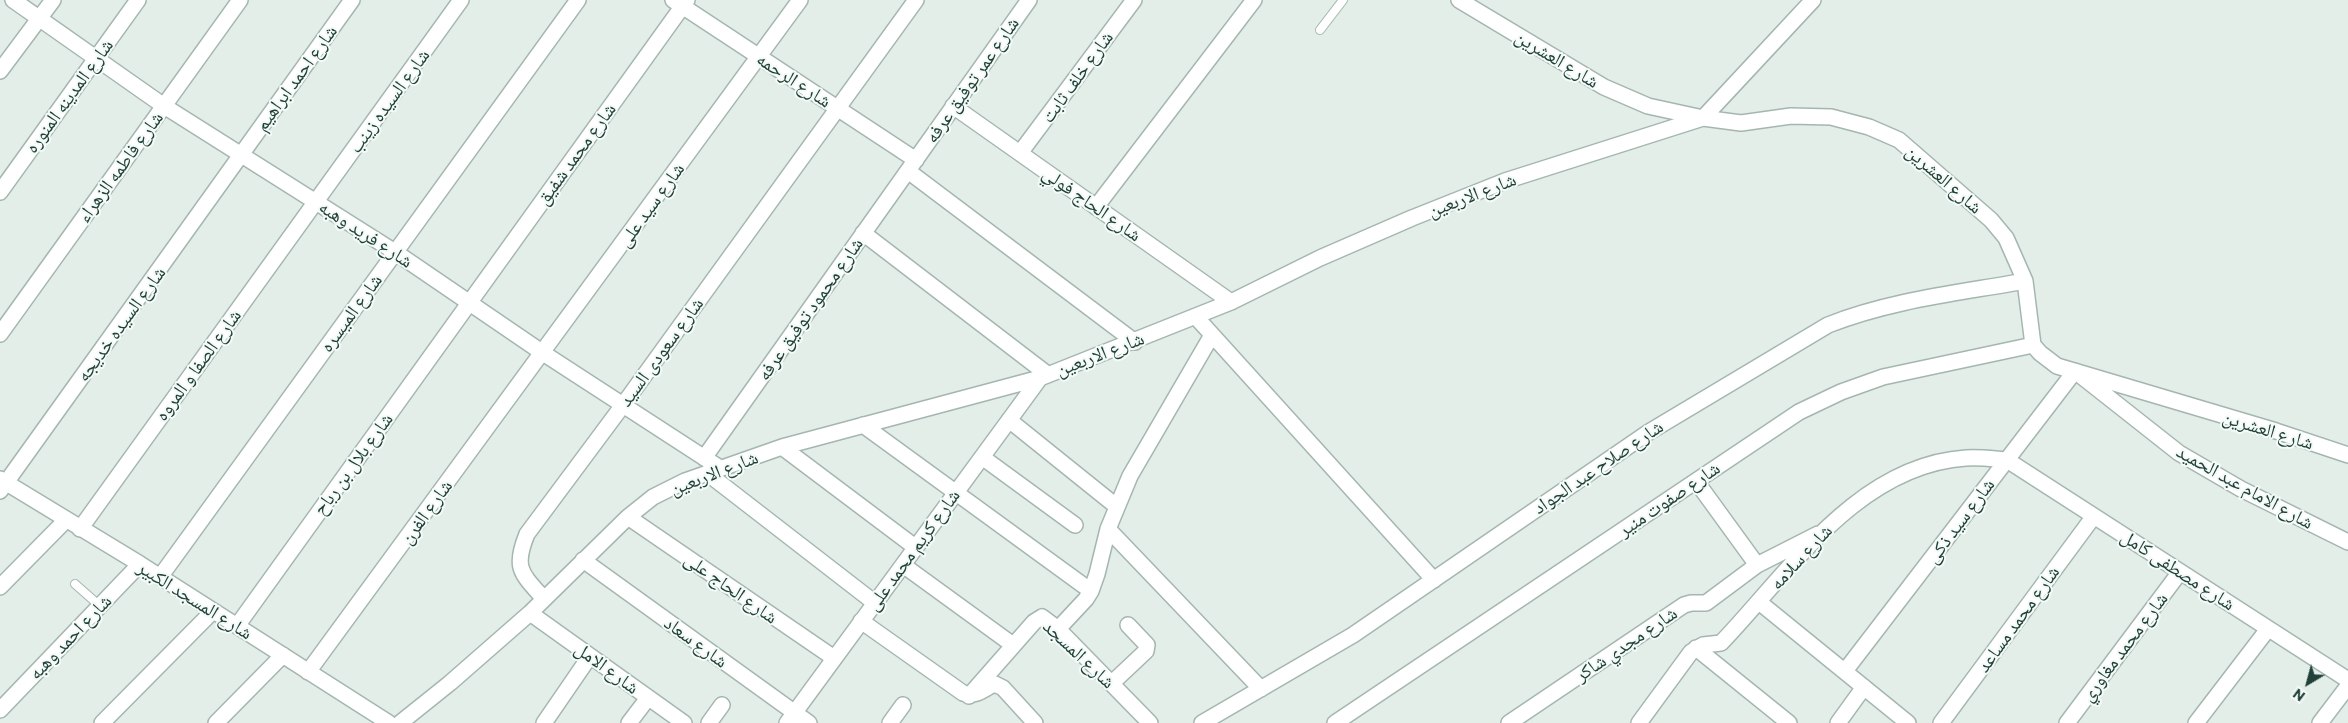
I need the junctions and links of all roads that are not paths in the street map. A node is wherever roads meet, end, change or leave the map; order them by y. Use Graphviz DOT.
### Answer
graph roads {
  1 [pos="12,0"];
  2 [pos="53,0"];
  3 [pos="138,0"];
  4 [pos="240,0"];
  5 [pos="352,0"];
  6 [pos="461,0"];
  7 [pos="578,0"];
  8 [pos="800,0"];
  9 [pos="916,0"];
  10 [pos="1029,0"];
  11 [pos="1134,0"];
  12 [pos="1254,0"];
  13 [pos="1343,0"];
  14 [pos="1459,0"];
  15 [pos="1813,0"];
  16 [pos="681,2"];
  17 [pos="38,20"];
  18 [pos="1320,30"];
  19 [pos="758,56"];
  20 [pos="94,59"];
  21 [pos="0,71"];
  22 [pos="164,106"];
  23 [pos="953,106"];
  24 [pos="838,108"];
  25 [pos="1702,118"];
  26 [pos="1020,153"];
  27 [pos="241,156"];
  28 [pos="912,165"];
  29 [pos="0,192"];
  30 [pos="316,201"];
  31 [pos="1096,207"];
  32 [pos="864,233"];
  33 [pos="395,252"];
  34 [pos="2025,280"];
  35 [pos="470,302"];
  36 [pos="1231,302"];
  37 [pos="1196,317"];
  38 [pos="0,334"];
  39 [pos="1212,335"];
  40 [pos="1135,342"];
  41 [pos="2033,345"];
  42 [pos="543,353"];
  43 [pos="2075,371"];
  44 [pos="1044,376"];
  45 [pos="623,405"];
  46 [pos="1009,420"];
  47 [pos="863,425"];
  48 [pos="782,447"];
  49 [pos="2348,455"];
  50 [pos="982,457"];
  51 [pos="2007,460"];
  52 [pos="710,466"];
  53 [pos="1696,481"];
  54 [pos="2,485"];
  55 [pos="955,493"];
  56 [pos="1116,506"];
  57 [pos="2094,516"];
  58 [pos="628,517"];
  59 [pos="66,520"];
  60 [pos="1075,525"];
  61 [pos="80,529"];
  62 [pos="1108,529"];
  63 [pos="1824,532"];
  64 [pos="2348,542"];
  65 [pos="916,547"];
  66 [pos="583,560"];
  67 [pos="140,564"];
  68 [pos="903,565"];
  69 [pos="1757,565"];
  70 [pos="2180,572"];
  71 [pos="160,577"];
  72 [pos="1434,580"];
  73 [pos="75,584"];
  74 [pos="0,587"];
  75 [pos="1091,591"];
  76 [pos="544,599"];
  77 [pos="1759,602"];
  78 [pos="875,603"];
  79 [pos="100,606"];
  80 [pos="212,611"];
  81 [pos="530,613"];
  82 [pos="861,621"];
  83 [pos="1128,625"];
  84 [pos="236,626"];
  85 [pos="1058,629"];
  86 [pos="2268,629"];
  87 [pos="1014,645"];
  88 [pos="1696,648"];
  89 [pos="283,655"];
  90 [pos="590,656"];
  91 [pos="834,658"];
  92 [pos="308,672"];
  93 [pos="1845,672"];
  94 [pos="2348,680"];
  95 [pos="1112,683"];
  96 [pos="2348,686"];
  97 [pos="1864,687"];
  98 [pos="1261,689"];
  99 [pos="970,696"];
  100 [pos="648,698"];
  101 [pos="722,705"];
  102 [pos="904,705"];
  103 [pos="0,710"];
  104 [pos="790,718"];
  105 [pos="102,723"];
  106 [pos="216,723"];
  107 [pos="389,723"];
  108 [pos="400,723"];
  109 [pos="544,723"];
  110 [pos="629,723"];
  111 [pos="684,723"];
  112 [pos="709,723"];
  113 [pos="809,723"];
  114 [pos="890,723"];
  115 [pos="1035,723"];
  116 [pos="1150,723"];
  117 [pos="1202,723"];
  118 [pos="1335,723"];
  119 [pos="1508,723"];
  120 [pos="1639,723"];
  121 [pos="1789,723"];
  122 [pos="1838,723"];
  123 [pos="1908,723"];
  124 [pos="1941,723"];
  125 [pos="2067,723"];
  126 [pos="2196,723"];
  127 [pos="2320,723"];
  1 -- 17 [label="street, شارع فريد وهبه"];
  2 -- 17 [label="street"];
  3 -- 20 [label="street, شارع المدينه المنوره"];
  4 -- 22 [label="street, شارع فاطمه الزهراء"];
  5 -- 27 [label="street, شارع احمد ابراهيم"];
  6 -- 30 [label="street, شارع السيده زينب"];
  7 -- 33 [label="street, شارع الميسره"];
  8 -- 19 [label="street, شارع سيد على"];
  9 -- 24 [label="street, شارع سعودى السيد"];
  10 -- 23 [label="street, شارع عمر توفيق عرفه"];
  11 -- 26 [label="street, شارع خلف ثابت"];
  12 -- 31 [label="street"];
  13 -- 18 [label="lane"];
  14 -- 25 [label="street, شارع العشرين"];
  15 -- 25 [label="street, شارع الاربعين"];
  16 -- 19 [label="street, شارع الرحمه"];
  16 -- 35 [label="street, شارع محمد شفيق"];
  17 -- 20 [label="street, شارع فريد وهبه"];
  17 -- 21 [label="street"];
  19 -- 24 [label="street, شارع الرحمه"];
  19 -- 42 [label="street, شارع سيد على"];
  20 -- 22 [label="street, شارع فريد وهبه"];
  20 -- 29 [label="street, شارع المدينه المنوره"];
  22 -- 27 [label="street, شارع فريد وهبه"];
  22 -- 38 [label="street, شارع فاطمه الزهراء"];
  23 -- 26 [label="street, شارع الحاج فولي"];
  23 -- 28 [label="street, شارع عمر توفيق عرفه"];
  24 -- 28 [label="street, شارع الرحمه"];
  24 -- 45 [label="street, شارع سعودى السيد"];
  25 -- 34 [label="street, شارع العشرين"];
  25 -- 36 [label="street, شارع الاربعين"];
  26 -- 31 [label="street, شارع الحاج فولي"];
  27 -- 30 [label="street, شارع فريد وهبه"];
  27 -- 54 [label="street, شارع السيده خديجه"];
  28 -- 32 [label="street, شارع محمود توفيق عرفه"];
  28 -- 40 [label="street, شارع الرحمه"];
  30 -- 33 [label="street, شارع فريد وهبه"];
  30 -- 61 [label="street, شارع الصفا و المروه"];
  31 -- 36 [label="street, شارع الحاج فولي"];
  32 -- 44 [label="street"];
  32 -- 52 [label="street, شارع محمود توفيق عرفه"];
  33 -- 35 [label="street, شارع فريد وهبه"];
  33 -- 71 [label="street, شارع الميسره"];
  34 -- 41 [label="street, شارع العشرين"];
  34 -- 72 [label="street, شارع صلاح عبد الجواد"];
  35 -- 42 [label="street, شارع فريد وهبه"];
  35 -- 84 [label="street, شارع بلال بن رباح"];
  36 -- 37 [label="street, شارع الاربعين"];
  37 -- 39 [label="street"];
  37 -- 40 [label="street, شارع الاربعين"];
  39 -- 56 [label="street"];
  39 -- 72 [label="street"];
  40 -- 44 [label="street, شارع الاربعين"];
  41 -- 43 [label="street, شارع العشرين"];
  41 -- 53 [label="street, شارع صفوت منير"];
  42 -- 45 [label="street, شارع فريد وهبه"];
  42 -- 92 [label="street, شارع الفرن"];
  43 -- 49 [label="street, شارع العشرين"];
  43 -- 51 [label="street, شارع سيد ذكى"];
  43 -- 64 [label="street, شارع الامام عبد الحميد"];
  44 -- 46 [label="street, شارع كريم محمد على"];
  44 -- 47 [label="street, شارع الاربعين"];
  45 -- 52 [label="street, شارع فريد وهبه"];
  45 -- 76 [label="street, شارع سعودى السيد"];
  46 -- 50 [label="street, شارع كريم محمد على"];
  46 -- 56 [label="street"];
  47 -- 48 [label="street, شارع الاربعين"];
  47 -- 55 [label="street"];
  48 -- 52 [label="street, شارع الاربعين"];
  48 -- 65 [label="street"];
  50 -- 55 [label="street, شارع كريم محمد على"];
  50 -- 60 [label="street"];
  51 -- 57 [label="street, شارع مصطفى كامل"];
  51 -- 63 [label="street, شارع سلامه"];
  51 -- 93 [label="street, شارع سيد ذكى"];
  52 -- 58 [label="street, شارع الاربعين"];
  52 -- 78 [label="street, شارع فريد وهبه"];
  53 -- 69 [label="street"];
  53 -- 118 [label="street, شارع صفوت منير"];
  54 -- 59 [label="street, شارع المسجد الكبير"];
  55 -- 65 [label="street, شارع كريم محمد على"];
  55 -- 75 [label="street"];
  56 -- 62 [label="street"];
  57 -- 70 [label="street, شارع مصطفى كامل"];
  57 -- 124 [label="street, شارع محمد مساعد"];
  58 -- 66 [label="street, شارع الاربعين"];
  58 -- 91 [label="street, شارع الحاج على"];
  59 -- 61 [label="street, شارع المسجد الكبير"];
  59 -- 74 [label="street"];
  61 -- 67 [label="street, شارع المسجد الكبير"];
  62 -- 75 [label="street"];
  62 -- 98 [label="street"];
  63 -- 69 [label="street, شارع مجدي شاكر"];
  63 -- 77 [label="street, شارع سلامه"];
  65 -- 68 [label="street, شارع كريم محمد على"];
  66 -- 76 [label="street, شارع الاربعين"];
  66 -- 104 [label="street, شارع سعاد"];
  67 -- 71 [label="street, شارع المسجد الكبير"];
  67 -- 79 [label="street, شارع احمد وهبه"];
  68 -- 78 [label="street, شارع كريم محمد على"];
  68 -- 87 [label="street"];
  69 -- 119 [label="street, شارع مجدي شاكر"];
  70 -- 86 [label="street, شارع مصطفى كامل"];
  70 -- 125 [label="street, شارع محمد مغاوري"];
  71 -- 80 [label="street, شارع المسجد الكبير"];
  72 -- 98 [label="street, شارع صلاح عبد الجواد"];
  73 -- 79 [label="lane"];
  75 -- 85 [label="street"];
  76 -- 81 [label="street, شارع الاربعين"];
  77 -- 88 [label="street, شارع سلامه"];
  77 -- 93 [label="street"];
  78 -- 82 [label="street, شارع كريم محمد على"];
  79 -- 103 [label="street, شارع احمد وهبه"];
  80 -- 84 [label="street, شارع المسجد الكبير"];
  80 -- 105 [label="street"];
  81 -- 90 [label="street, شارع الامل"];
  81 -- 108 [label="street, شارع الاربعين"];
  82 -- 91 [label="street, شارع كريم محمد على"];
  82 -- 99 [label="street"];
  83 -- 95 [label="street"];
  84 -- 89 [label="street, شارع المسجد الكبير"];
  85 -- 87 [label="street, شارع المسجد"];
  85 -- 95 [label="street, شارع المسجد"];
  86 -- 94 [label="street, شارع مصطفى كامل"];
  86 -- 126 [label="street"];
  87 -- 99 [label="street, شارع المسجد"];
  88 -- 120 [label="street"];
  88 -- 121 [label="street"];
  89 -- 92 [label="street, شارع المسجد الكبير"];
  89 -- 106 [label="street"];
  90 -- 100 [label="street, شارع الامل"];
  90 -- 109 [label="street"];
  91 -- 104 [label="street, شارع كريم محمد على"];
  92 -- 107 [label="street, شارع المسجد الكبير"];
  93 -- 97 [label="street"];
  95 -- 116 [label="street, شارع المسجد"];
  96 -- 127 [label="street"];
  97 -- 122 [label="street"];
  97 -- 123 [label="street"];
  98 -- 117 [label="street, شارع صلاح عبد الجواد"];
  99 -- 115 [label="street"];
  100 -- 110 [label="street"];
  100 -- 111 [label="street, شارع الامل"];
  101 -- 112 [label="street"];
  102 -- 114 [label="street"];
  104 -- 113 [label="street, شارع سعاد"];
}
